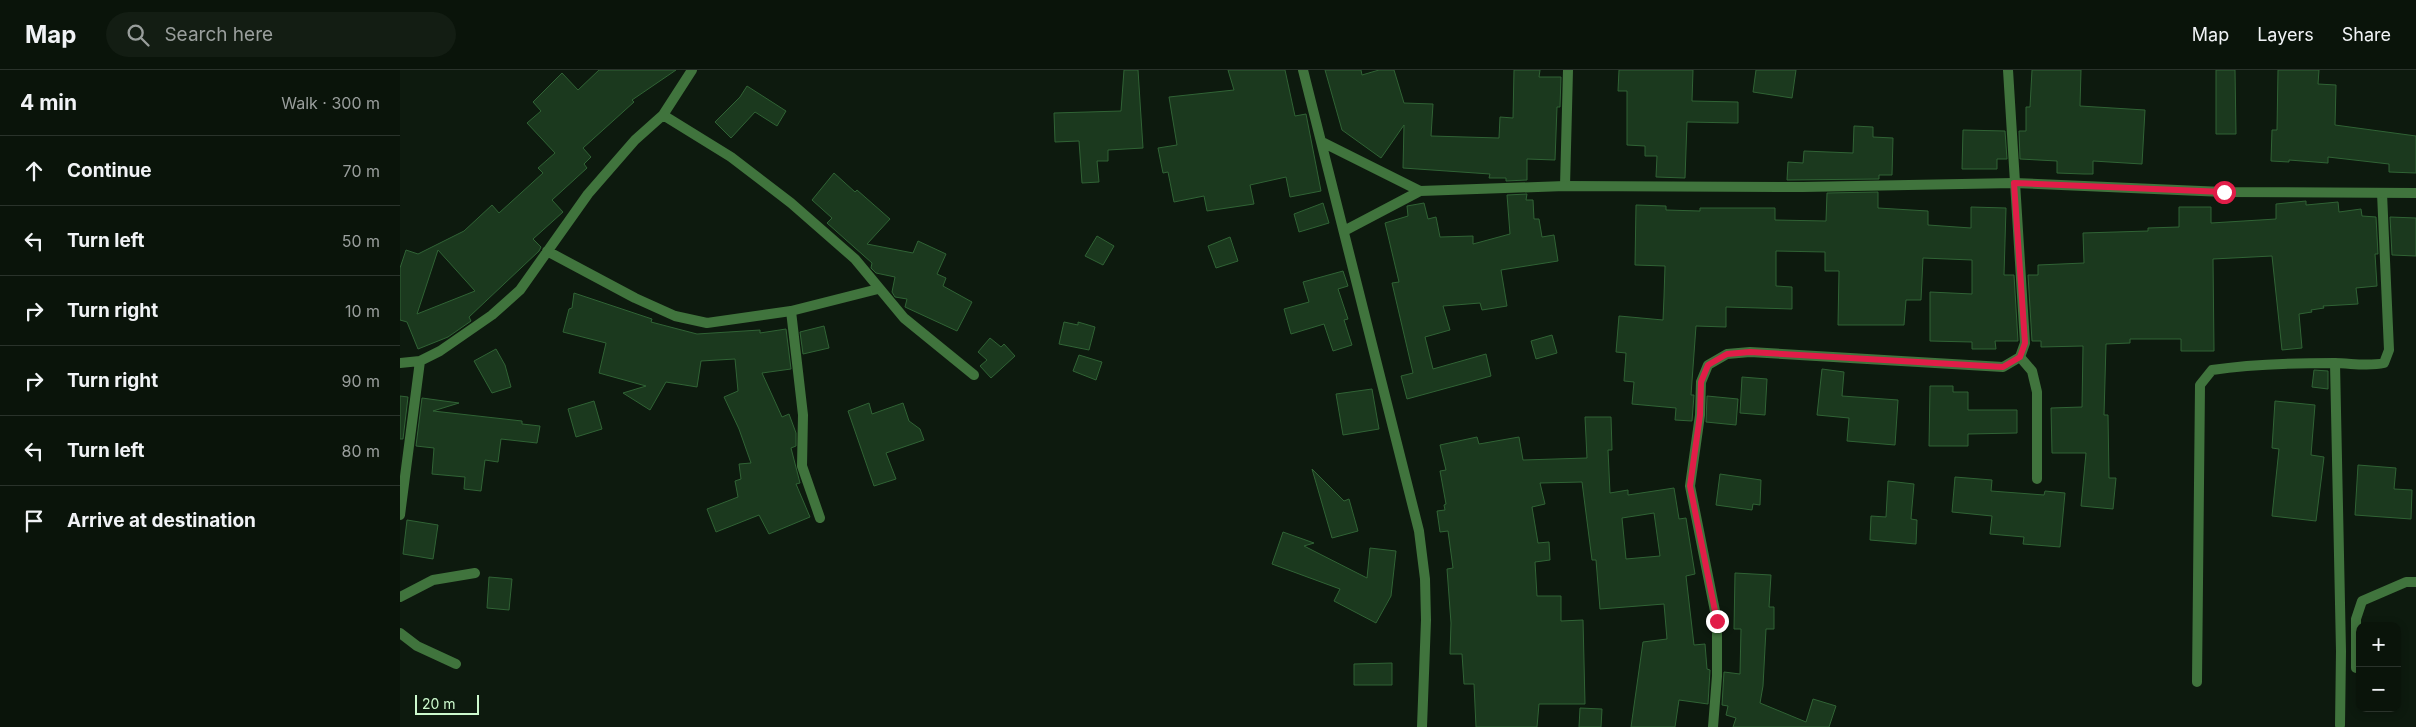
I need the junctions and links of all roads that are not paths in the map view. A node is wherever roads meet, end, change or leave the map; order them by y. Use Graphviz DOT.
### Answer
graph roads {
  1 [pos="692,70"];
  2 [pos="1303,70"];
  3 [pos="1568,70"];
  4 [pos="2008,70"];
  5 [pos="663,115"];
  6 [pos="1322,142"];
  7 [pos="2014,183"];
  8 [pos="1565,186"];
  9 [pos="1420,191"];
  10 [pos="2382,193"];
  11 [pos="2416,193"];
  12 [pos="1344,231"];
  13 [pos="547,252"];
  14 [pos="878,289"];
  15 [pos="791,310"];
  16 [pos="2020,357"];
  17 [pos="420,362"];
  18 [pos="400,363"];
  19 [pos="2335,363"];
  20 [pos="974,375"];
  21 [pos="2037,479"];
  22 [pos="402,487"];
  23 [pos="400,515"];
  24 [pos="820,518"];
  25 [pos="475,573"];
  26 [pos="2416,582"];
  27 [pos="400,597"];
  28 [pos="400,633"];
  29 [pos="456,664"];
  30 [pos="2356,667"];
  31 [pos="2197,682"];
  32 [pos="2340,725"];
  33 [pos="1422,727"];
  34 [pos="1713,727"];
  1 -- 5 [label="street"];
  2 -- 6 [label="street"];
  3 -- 8 [label="street"];
  4 -- 7 [label="street"];
  5 -- 13 [label="street"];
  5 -- 14 [label="street"];
  6 -- 9 [label="street"];
  6 -- 12 [label="street"];
  7 -- 8 [label="street"];
  7 -- 10 [label="street"];
  7 -- 16 [label="street"];
  8 -- 9 [label="street"];
  9 -- 12 [label="street"];
  10 -- 11 [label="street"];
  10 -- 19 [label="street"];
  12 -- 33 [label="street"];
  13 -- 15 [label="street"];
  13 -- 17 [label="street"];
  14 -- 15 [label="street"];
  14 -- 20 [label="street"];
  15 -- 24 [label="street"];
  16 -- 21 [label="street"];
  16 -- 34 [label="street"];
  17 -- 18 [label="street"];
  17 -- 22 [label="street"];
  19 -- 31 [label="street"];
  19 -- 32 [label="street"];
  22 -- 23 [label="street"];
  25 -- 27 [label="street"];
  26 -- 30 [label="street"];
  28 -- 29 [label="street"];
}
